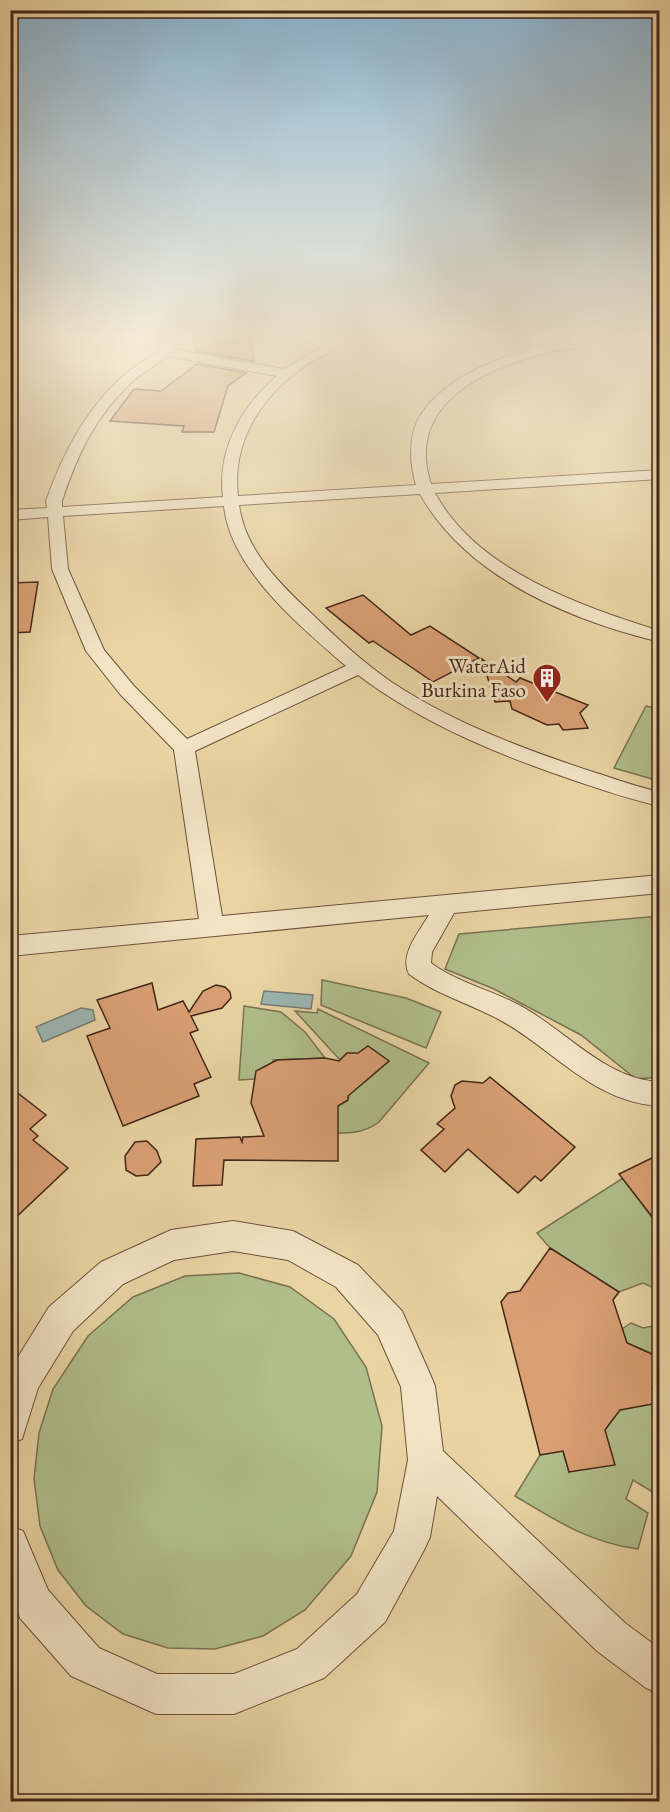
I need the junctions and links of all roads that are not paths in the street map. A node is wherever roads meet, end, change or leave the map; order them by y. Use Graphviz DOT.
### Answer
graph roads {
  1 [pos="90,424"];
  2 [pos="244,424"];
  3 [pos="424,424"];
  4 [pos="660,465"];
  5 [pos="660,474"];
  6 [pos="422,484"];
  7 [pos="228,496"];
  8 [pos="10,504"];
  9 [pos="54,507"];
  10 [pos="10,515"];
  11 [pos="660,637"];
  12 [pos="359,667"];
  13 [pos="184,748"];
  14 [pos="660,799"];
  15 [pos="660,884"];
  16 [pos="447,904"];
  17 [pos="212,927"];
  18 [pos="10,946"];
  19 [pos="660,1094"];
  20 [pos="10,1427"];
  21 [pos="426,1460"];
  22 [pos="10,1544"];
  23 [pos="660,1674"];
  1 -- 9 [label="street"];
  2 -- 7 [label="street"];
  3 -- 6 [label="street"];
  4 -- 6 [label="street"];
  5 -- 6 [label="street"];
  6 -- 7 [label="street"];
  6 -- 11 [label="street"];
  7 -- 9 [label="street"];
  7 -- 12 [label="street"];
  8 -- 9 [label="street"];
  9 -- 10 [label="street"];
  9 -- 13 [label="street"];
  12 -- 13 [label="street"];
  12 -- 14 [label="street"];
  13 -- 17 [label="street"];
  15 -- 16 [label="street"];
  16 -- 17 [label="street"];
  16 -- 19 [label="street"];
  17 -- 18 [label="street"];
  20 -- 21 [label="street"];
  21 -- 22 [label="street"];
  21 -- 23 [label="street"];
}
